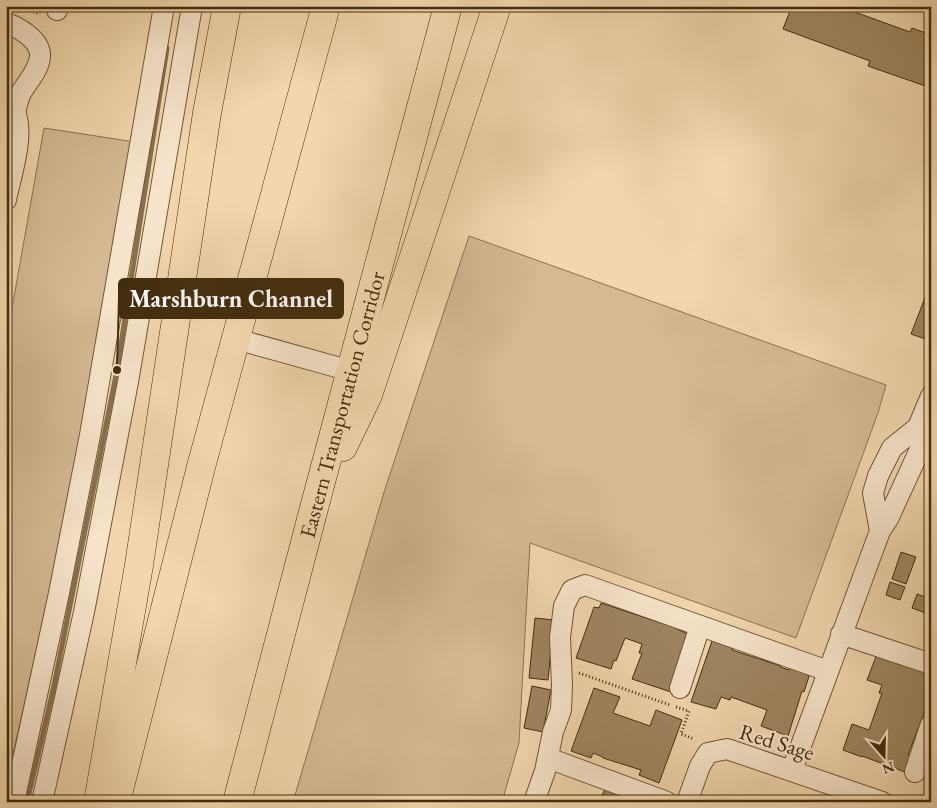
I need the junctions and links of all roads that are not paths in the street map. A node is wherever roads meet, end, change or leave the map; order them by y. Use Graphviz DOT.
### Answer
graph roads {
  1 [pos="164,6"];
  2 [pos="192,6"];
  3 [pos="227,6"];
  4 [pos="326,6"];
  5 [pos="448,6"];
  6 [pos="497,6"];
  7 [pos="6,23"];
  8 [pos="11,106"];
  9 [pos="6,200"];
  10 [pos="236,339"];
  11 [pos="350,371"];
  12 [pos="931,396"];
  13 [pos="918,427"];
  14 [pos="313,512"];
  15 [pos="880,531"];
  16 [pos="700,626"];
  17 [pos="841,634"];
  18 [pos="931,664"];
  19 [pos="828,671"];
  20 [pos="680,688"];
  21 [pos="931,724"];
  22 [pos="548,758"];
  23 [pos="792,770"];
  24 [pos="915,772"];
  25 [pos="14,802"];
  26 [pos="42,802"];
  27 [pos="98,802"];
  28 [pos="116,802"];
  29 [pos="237,802"];
  30 [pos="534,802"];
  31 [pos="667,802"];
  32 [pos="687,802"];
  33 [pos="882,802"];
  1 -- 25 [label="street"];
  2 -- 26 [label="street"];
  3 -- 27 [label="highway"];
  4 -- 10 [label="highway"];
  5 -- 11 [label="highway, Eastern Transportation Corridor"];
  6 -- 14 [label="highway"];
  7 -- 8 [label="street"];
  8 -- 9 [label="street"];
  10 -- 11 [label="street"];
  10 -- 28 [label="highway"];
  11 -- 14 [label="highway, Eastern Transportation Corridor"];
  12 -- 13 [label="street"];
  13 -- 15 [label="street"];
  13 -- 15 [label="street"];
  14 -- 29 [label="highway, Eastern Transportation Corridor"];
  15 -- 17 [label="street"];
  16 -- 19 [label="street"];
  16 -- 20 [label="street"];
  16 -- 22 [label="street"];
  17 -- 18 [label="street"];
  17 -- 19 [label="street"];
  19 -- 23 [label="street"];
  21 -- 24 [label="street"];
  22 -- 30 [label="street"];
  22 -- 31 [label="street"];
  23 -- 32 [label="street, Red Sage"];
  23 -- 33 [label="street, Red Sage"];
}
